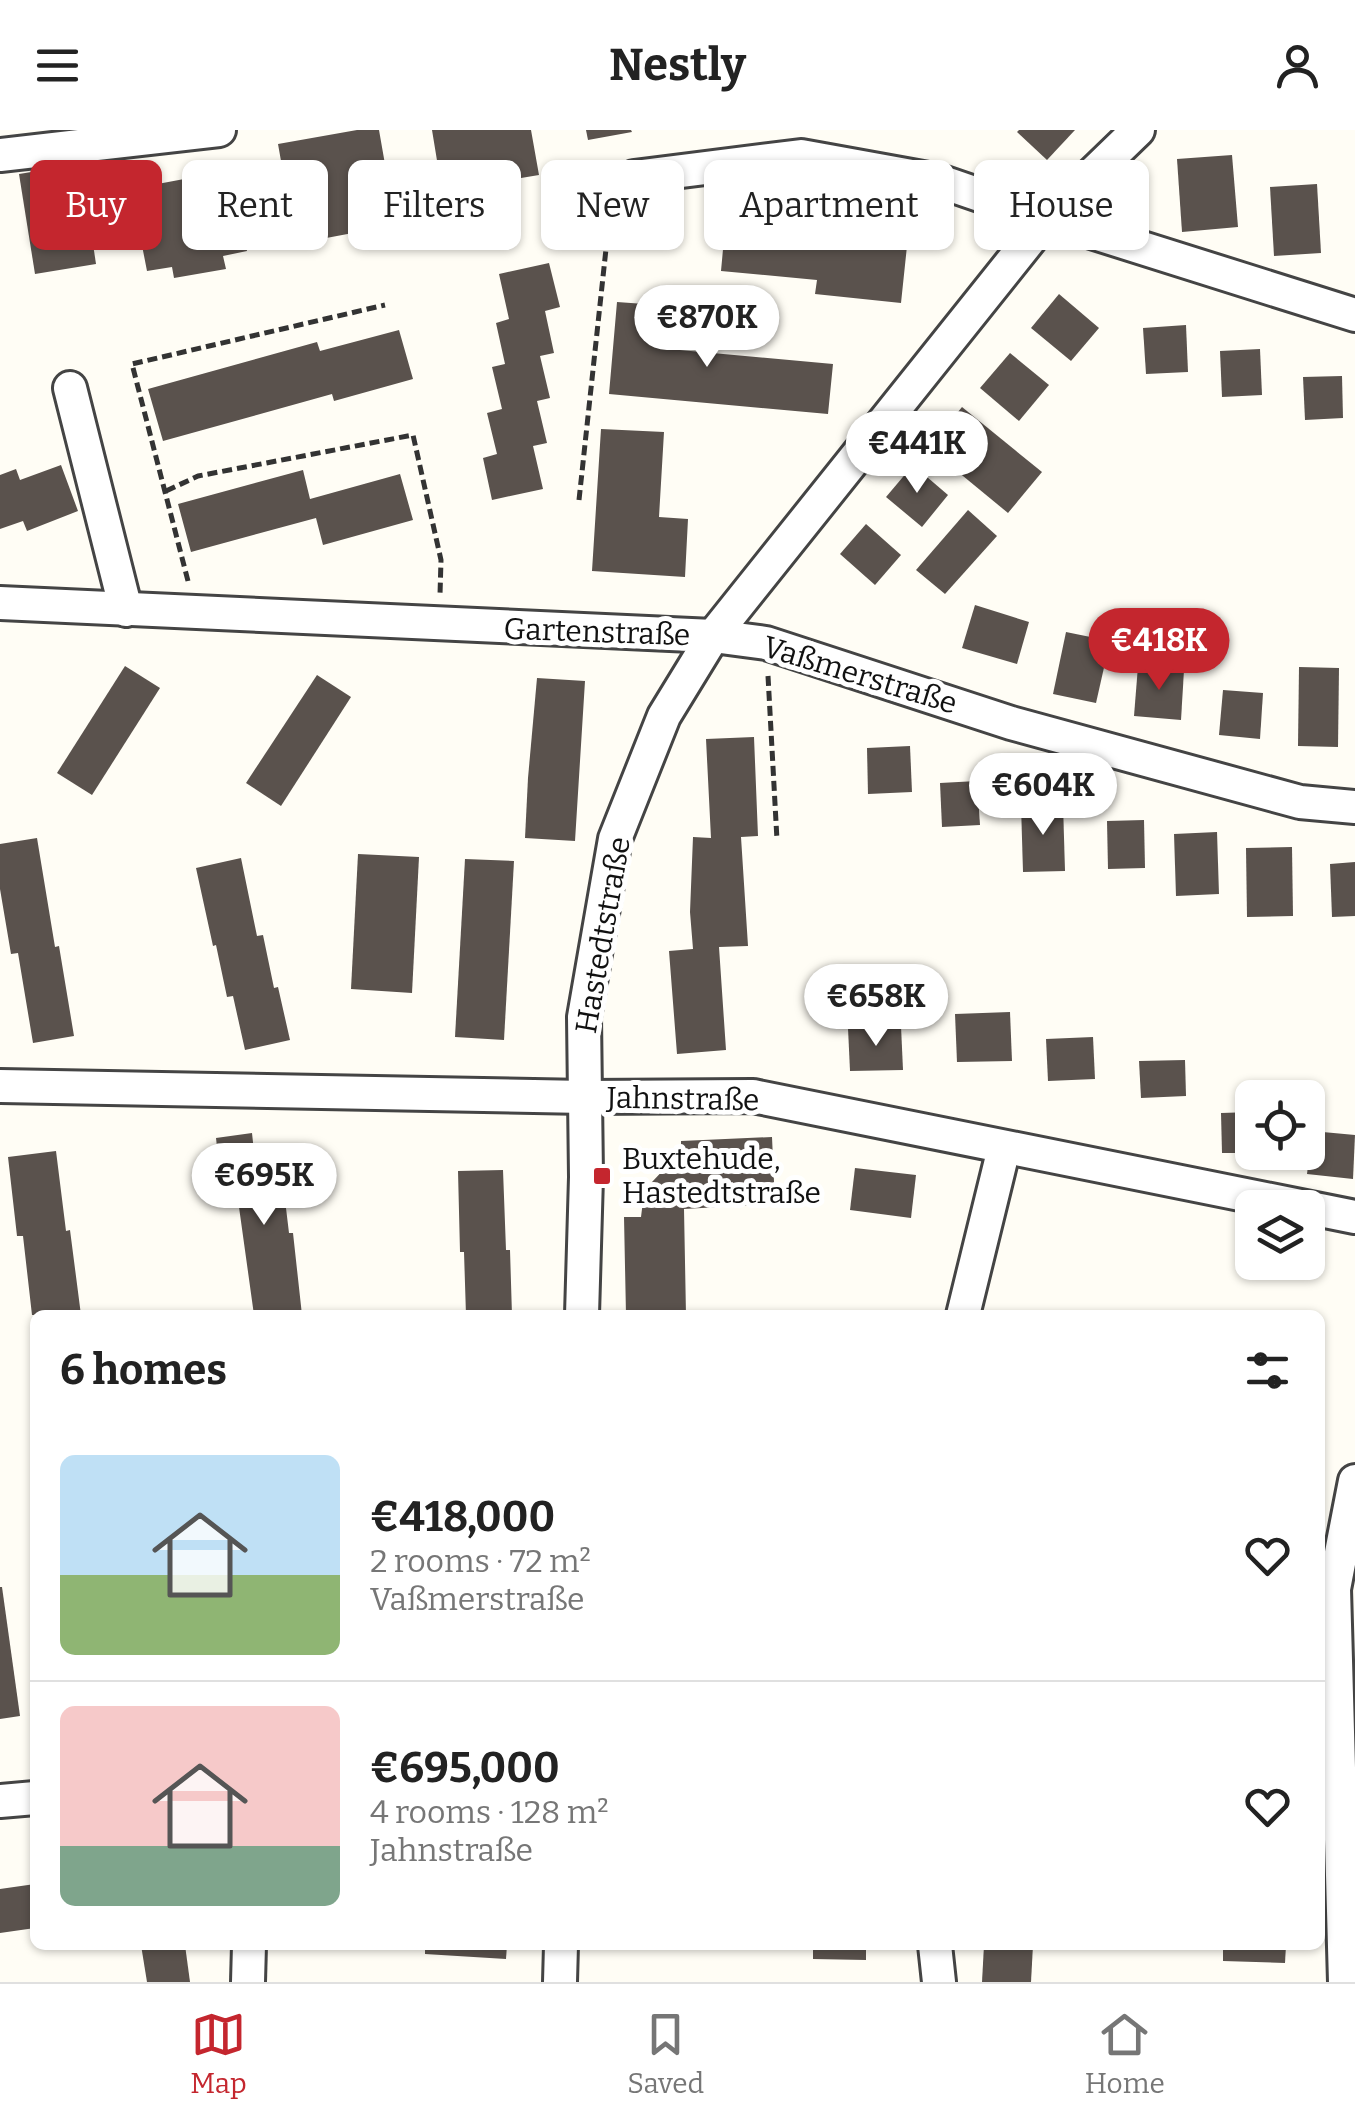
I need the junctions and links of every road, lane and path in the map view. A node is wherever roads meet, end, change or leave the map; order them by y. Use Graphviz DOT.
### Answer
graph roads {
  1 [pos="219,130"];
  2 [pos="1138,130"];
  3 [pos="798,143"];
  4 [pos="0,155"];
  5 [pos="1107,160"];
  6 [pos="684,166"];
  7 [pos="974,193"];
  8 [pos="606,250"];
  9 [pos="1022,250"];
  10 [pos="1149,250"];
  11 [pos="385,305"];
  12 [pos="1355,315"];
  13 [pos="70,388"];
  14 [pos="166,491"];
  15 [pos="579,500"];
  16 [pos="0,604"];
  17 [pos="126,610"];
  18 [pos="195,614"];
  19 [pos="440,625"];
  20 [pos="713,636"];
  21 [pos="766,643"];
  22 [pos="1355,807"];
  23 [pos="778,840"];
  24 [pos="0,1086"];
  25 [pos="585,1097"];
  26 [pos="1004,1148"];
  27 [pos="1355,1216"];
  28 [pos="582,1310"];
  29 [pos="964,1310"];
  30 [pos="1355,1481"];
  31 [pos="30,1798"];
  32 [pos="0,1801"];
  33 [pos="249,1950"];
  34 [pos="561,1950"];
  35 [pos="936,1950"];
  36 [pos="248,1982"];
  37 [pos="560,1982"];
  38 [pos="939,1982"];
  39 [pos="1345,1982"];
  1 -- 4 [label="street"];
  2 -- 5 [label="street, Gartenstraße"];
  3 -- 6 [label="street"];
  3 -- 7 [label="street"];
  8 -- 15 [label="path"];
  9 -- 20 [label="street, Gartenstraße"];
  10 -- 12 [label="street"];
  11 -- 14 [label="path"];
  13 -- 17 [label="street"];
  14 -- 18 [label="path"];
  14 -- 19 [label="path"];
  16 -- 17 [label="street, Gartenstraße"];
  17 -- 18 [label="street, Gartenstraße"];
  18 -- 19 [label="street, Gartenstraße"];
  19 -- 20 [label="street, Gartenstraße"];
  20 -- 21 [label="street, Vaßmerstraße"];
  20 -- 25 [label="street, Hastedtstraße"];
  21 -- 22 [label="street, Vaßmerstraße"];
  21 -- 23 [label="path"];
  24 -- 25 [label="street, Jahnstraße"];
  25 -- 26 [label="street, Jahnstraße"];
  25 -- 28 [label="street, Hastedtstraße"];
  26 -- 27 [label="street, Jahnstraße"];
  26 -- 29 [label="street"];
  30 -- 39 [label="street"];
  31 -- 32 [label="street"];
  33 -- 36 [label="street"];
  34 -- 37 [label="street"];
  35 -- 38 [label="street"];
}
